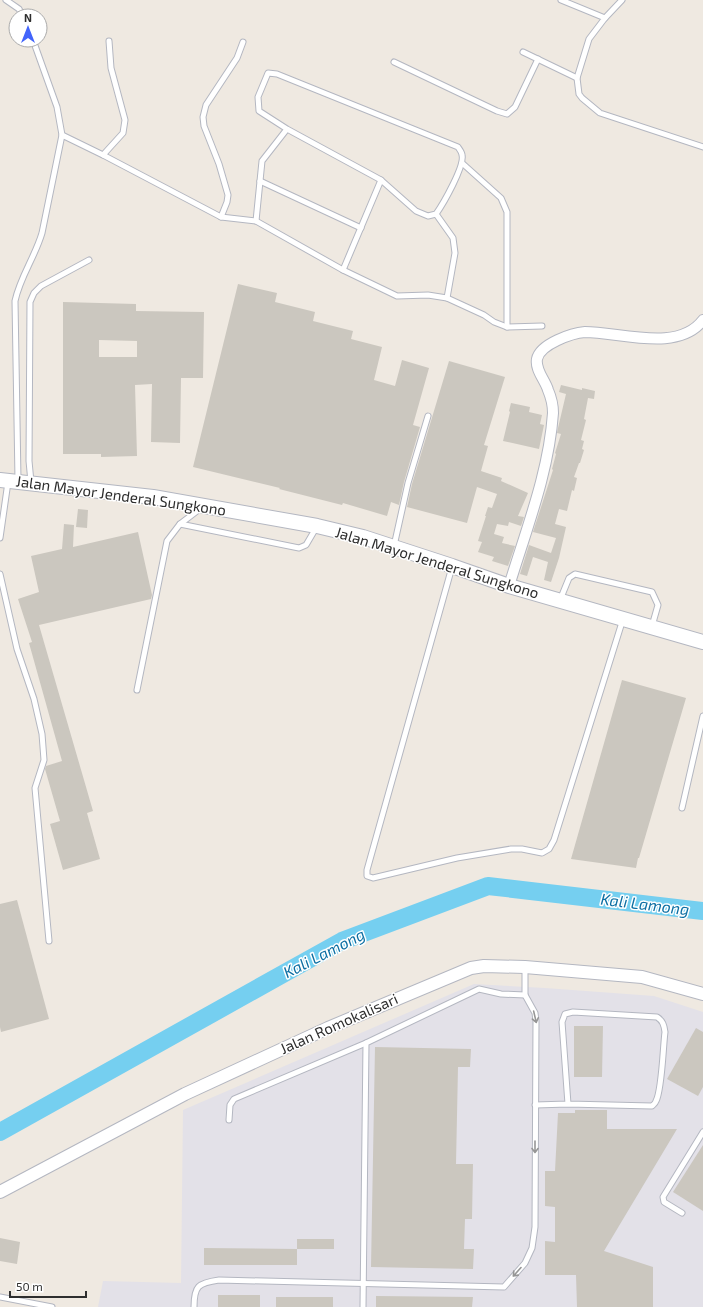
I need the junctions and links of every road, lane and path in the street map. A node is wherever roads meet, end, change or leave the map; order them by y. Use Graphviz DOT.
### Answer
graph roads {
  1 [pos="6,0"];
  2 [pos="561,0"];
  3 [pos="622,0"];
  4 [pos="18,8"];
  5 [pos="605,18"];
  6 [pos="109,41"];
  7 [pos="243,42"];
  8 [pos="35,48"];
  9 [pos="523,52"];
  10 [pos="538,59"];
  11 [pos="394,62"];
  12 [pos="577,78"];
  13 [pos="287,129"];
  14 [pos="62,135"];
  15 [pos="703,147"];
  16 [pos="103,155"];
  17 [pos="462,163"];
  18 [pos="381,180"];
  19 [pos="260,181"];
  20 [pos="436,214"];
  21 [pos="221,217"];
  22 [pos="256,221"];
  23 [pos="361,228"];
  24 [pos="88,260"];
  25 [pos="343,270"];
  26 [pos="447,298"];
  27 [pos="703,320"];
  28 [pos="542,326"];
  29 [pos="507,327"];
  30 [pos="428,416"];
  31 [pos="14,481"];
  32 [pos="203,506"];
  33 [pos="180,524"];
  34 [pos="317,526"];
  35 [pos="0,538"];
  36 [pos="393,547"];
  37 [pos="452,566"];
  38 [pos="0,574"];
  39 [pos="509,586"];
  40 [pos="559,600"];
  41 [pos="623,619"];
  42 [pos="652,627"];
  43 [pos="703,642"];
  44 [pos="137,690"];
  45 [pos="703,716"];
  46 [pos="682,808"];
  47 [pos="49,941"];
  48 [pos="525,967"];
  49 [pos="703,994"];
  50 [pos="525,995"];
  51 [pos="366,1043"];
  52 [pos="568,1104"];
  53 [pos="535,1105"];
  54 [pos="228,1120"];
  55 [pos="703,1132"];
  56 [pos="0,1192"];
  57 [pos="682,1212"];
  58 [pos="364,1284"];
  59 [pos="0,1297"];
  60 [pos="52,1307"];
  61 [pos="194,1307"];
  62 [pos="364,1307"];
  1 -- 4 [label="lane"];
  2 -- 5 [label="lane"];
  3 -- 5 [label="lane"];
  5 -- 12 [label="lane"];
  6 -- 16 [label="lane"];
  7 -- 21 [label="lane"];
  8 -- 14 [label="lane"];
  9 -- 10 [label="lane"];
  10 -- 11 [label="lane"];
  10 -- 12 [label="lane"];
  12 -- 15 [label="lane"];
  13 -- 17 [label="lane"];
  13 -- 18 [label="lane"];
  13 -- 19 [label="lane"];
  14 -- 16 [label="lane"];
  14 -- 31 [label="lane"];
  16 -- 21 [label="lane"];
  17 -- 20 [label="lane"];
  17 -- 29 [label="lane"];
  18 -- 20 [label="lane"];
  18 -- 23 [label="lane"];
  19 -- 22 [label="lane"];
  19 -- 23 [label="lane"];
  20 -- 26 [label="lane"];
  21 -- 22 [label="lane"];
  22 -- 25 [label="lane"];
  23 -- 25 [label="lane"];
  24 -- 31 [label="lane"];
  25 -- 26 [label="lane"];
  26 -- 29 [label="lane"];
  27 -- 39 [label="street"];
  28 -- 29 [label="lane"];
  30 -- 36 [label="lane"];
  31 -- 32 [label="main road, Jalan Mayor Jenderal Sungkono"];
  31 -- 35 [label="lane"];
  32 -- 33 [label="lane"];
  32 -- 34 [label="main road, Jalan Mayor Jenderal Sungkono"];
  33 -- 34 [label="lane"];
  33 -- 44 [label="lane"];
  34 -- 36 [label="main road, Jalan Mayor Jenderal Sungkono"];
  36 -- 37 [label="main road, Jalan Mayor Jenderal Sungkono"];
  37 -- 39 [label="main road, Jalan Mayor Jenderal Sungkono"];
  37 -- 41 [label="lane"];
  38 -- 47 [label="lane"];
  39 -- 40 [label="main road, Jalan Mayor Jenderal Sungkono"];
  40 -- 41 [label="main road, Jalan Mayor Jenderal Sungkono"];
  40 -- 42 [label="lane"];
  41 -- 42 [label="main road, Jalan Mayor Jenderal Sungkono"];
  42 -- 43 [label="main road, Jalan Mayor Jenderal Sungkono"];
  45 -- 46 [label="lane"];
  48 -- 49 [label="street, Jalan Romokalisari"];
  48 -- 50 [label="lane"];
  48 -- 56 [label="street, Jalan Romokalisari"];
  50 -- 51 [label="lane"];
  50 -- 53 [label="lane, one-way"];
  51 -- 54 [label="lane"];
  51 -- 58 [label="lane"];
  52 -- 52 [label="lane"];
  52 -- 53 [label="lane"];
  53 -- 58 [label="lane, one-way"];
  55 -- 57 [label="lane"];
  58 -- 61 [label="lane"];
  58 -- 62 [label="lane"];
  59 -- 60 [label="lane"];
}
